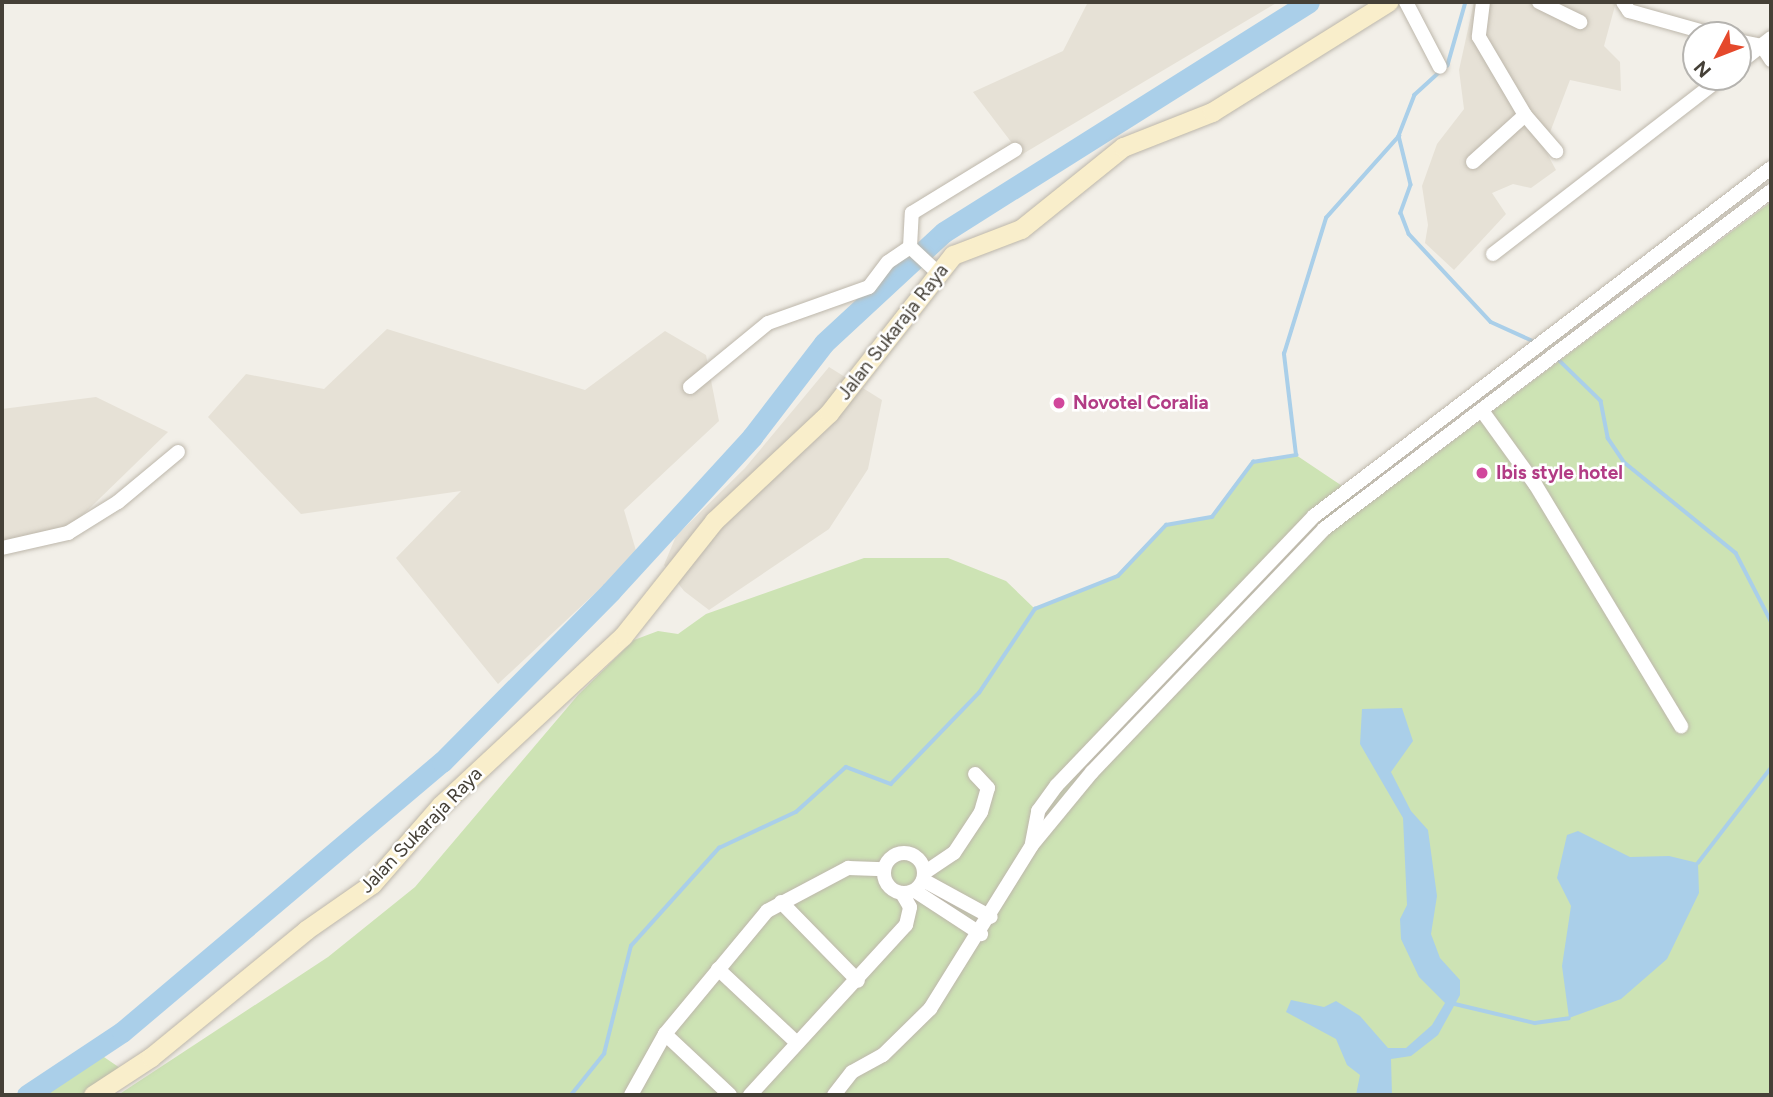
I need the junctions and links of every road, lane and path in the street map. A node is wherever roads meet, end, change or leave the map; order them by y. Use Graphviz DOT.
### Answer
graph roads {
  1 [pos="1388,2"];
  2 [pos="1406,2"];
  3 [pos="1483,2"];
  4 [pos="1539,2"];
  5 [pos="1623,2"];
  6 [pos="1580,22"];
  7 [pos="1682,27"];
  8 [pos="1766,42"];
  9 [pos="1752,53"];
  10 [pos="1771,60"];
  11 [pos="1440,67"];
  12 [pos="1703,91"];
  13 [pos="1525,115"];
  14 [pos="1015,150"];
  15 [pos="1556,151"];
  16 [pos="1473,162"];
  17 [pos="1771,168"];
  18 [pos="1771,191"];
  19 [pos="912,249"];
  20 [pos="1493,254"];
  21 [pos="933,269"];
  22 [pos="690,387"];
  23 [pos="1483,412"];
  24 [pos="1424,431"];
  25 [pos="1436,445"];
  26 [pos="178,452"];
  27 [pos="1314,516"];
  28 [pos="1324,529"];
  29 [pos="2,548"];
  30 [pos="1681,726"];
  31 [pos="975,774"];
  32 [pos="1032,845"];
  33 [pos="884,869"];
  34 [pos="916,884"];
  35 [pos="781,902"];
  36 [pos="991,917"];
  37 [pos="981,934"];
  38 [pos="718,969"];
  39 [pos="858,981"];
  40 [pos="665,1034"];
  41 [pos="795,1041"];
  42 [pos="93,1095"];
  43 [pos="631,1095"];
  44 [pos="730,1095"];
  45 [pos="750,1095"];
  46 [pos="834,1095"];
  1 -- 21 [label="street, Jalan Sukaraja Raya"];
  2 -- 11 [label="street"];
  3 -- 13 [label="street"];
  4 -- 6 [label="street"];
  5 -- 7 [label="street"];
  8 -- 9 [label="street"];
  8 -- 10 [label="street"];
  12 -- 20 [label="street"];
  13 -- 15 [label="street"];
  13 -- 16 [label="street"];
  14 -- 19 [label="street"];
  17 -- 24 [label="street"];
  18 -- 23 [label="street"];
  19 -- 21 [label="street"];
  19 -- 22 [label="street"];
  21 -- 42 [label="street, Jalan Sukaraja Raya"];
  23 -- 25 [label="street"];
  23 -- 30 [label="street"];
  24 -- 25 [label="street"];
  24 -- 27 [label="street"];
  25 -- 28 [label="street"];
  26 -- 29 [label="street"];
  27 -- 28 [label="street"];
  27 -- 32 [label="street"];
  28 -- 32 [label="street"];
  31 -- 34 [label="street"];
  32 -- 36 [label="street"];
  33 -- 34 [label="street"];
  33 -- 34 [label="street"];
  33 -- 35 [label="street"];
  34 -- 36 [label="street"];
  34 -- 37 [label="street"];
  34 -- 39 [label="street"];
  35 -- 38 [label="street"];
  35 -- 39 [label="street"];
  36 -- 37 [label="street"];
  37 -- 46 [label="street"];
  38 -- 40 [label="street"];
  38 -- 41 [label="street"];
  39 -- 41 [label="street"];
  40 -- 43 [label="street"];
  40 -- 44 [label="street"];
  41 -- 45 [label="street"];
}
